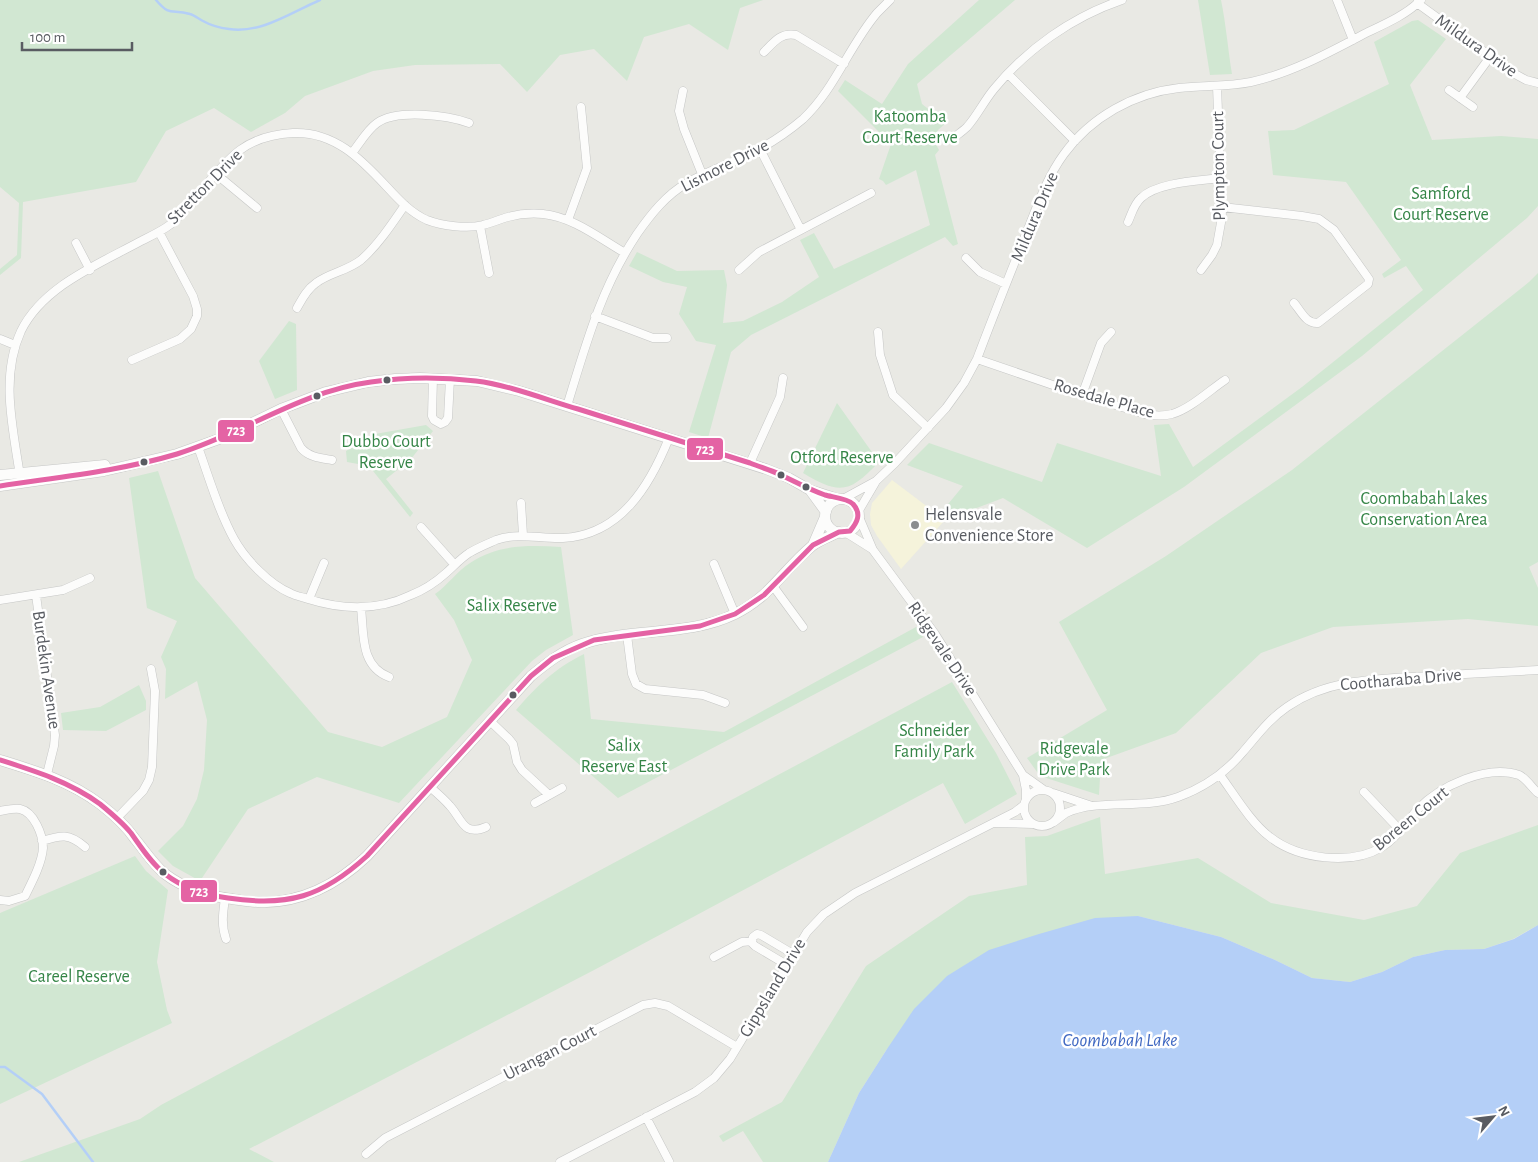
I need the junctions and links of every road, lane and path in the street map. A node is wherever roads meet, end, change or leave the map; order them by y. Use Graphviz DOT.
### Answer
graph roads {
  1 [pos="890,0"];
  2 [pos="1122,0"];
  3 [pos="1337,0"];
  4 [pos="1419,2"];
  5 [pos="1353,40"];
  6 [pos="764,52"];
  7 [pos="1490,57"];
  8 [pos="844,64"];
  9 [pos="1008,74"];
  10 [pos="1538,83"];
  11 [pos="1217,86"];
  12 [pos="1449,90"];
  13 [pos="683,91"];
  14 [pos="1460,98"];
  15 [pos="581,107"];
  16 [pos="1473,107"];
  17 [pos="469,123"];
  18 [pos="952,139"];
  19 [pos="1075,141"];
  20 [pos="760,149"];
  21 [pos="352,153"];
  22 [pos="216,174"];
  23 [pos="702,174"];
  24 [pos="1221,178"];
  25 [pos="871,193"];
  26 [pos="405,205"];
  27 [pos="1222,207"];
  28 [pos="257,208"];
  29 [pos="568,220"];
  30 [pos="1128,222"];
  31 [pos="480,226"];
  32 [pos="801,230"];
  33 [pos="159,232"];
  34 [pos="76,243"];
  35 [pos="625,253"];
  36 [pos="966,258"];
  37 [pos="90,270"];
  38 [pos="739,270"];
  39 [pos="1200,270"];
  40 [pos="489,273"];
  41 [pos="1006,284"];
  42 [pos="1294,303"];
  43 [pos="298,308"];
  44 [pos="595,316"];
  45 [pos="878,332"];
  46 [pos="1111,332"];
  47 [pos="667,338"];
  48 [pos="0,339"];
  49 [pos="15,345"];
  50 [pos="977,359"];
  51 [pos="132,360"];
  52 [pos="433,378"];
  53 [pos="783,378"];
  54 [pos="450,379"];
  55 [pos="1225,380"];
  56 [pos="1082,395"];
  57 [pos="567,406"];
  58 [pos="281,409"];
  59 [pos="928,428"];
  60 [pos="669,438"];
  61 [pos="198,447"];
  62 [pos="332,460"];
  63 [pos="750,463"];
  64 [pos="0,475"];
  65 [pos="20,478"];
  66 [pos="876,481"];
  67 [pos="0,486"];
  68 [pos="810,490"];
  69 [pos="840,499"];
  70 [pos="521,503"];
  71 [pos="859,514"];
  72 [pos="825,515"];
  73 [pos="421,527"];
  74 [pos="842,532"];
  75 [pos="523,535"];
  76 [pos="813,545"];
  77 [pos="873,550"];
  78 [pos="324,563"];
  79 [pos="454,564"];
  80 [pos="714,564"];
  81 [pos="90,578"];
  82 [pos="773,586"];
  83 [pos="36,595"];
  84 [pos="309,599"];
  85 [pos="0,600"];
  86 [pos="361,608"];
  87 [pos="735,614"];
  88 [pos="802,627"];
  89 [pos="627,635"];
  90 [pos="151,669"];
  91 [pos="1538,670"];
  92 [pos="389,677"];
  93 [pos="725,703"];
  94 [pos="490,721"];
  95 [pos="0,760"];
  96 [pos="47,774"];
  97 [pos="1023,775"];
  98 [pos="1220,775"];
  99 [pos="430,787"];
  100 [pos="562,788"];
  101 [pos="1048,792"];
  102 [pos="1364,792"];
  103 [pos="1538,793"];
  104 [pos="549,795"];
  105 [pos="1025,802"];
  106 [pos="535,803"];
  107 [pos="1094,806"];
  108 [pos="0,811"];
  109 [pos="117,818"];
  110 [pos="1054,822"];
  111 [pos="994,823"];
  112 [pos="1033,824"];
  113 [pos="486,827"];
  114 [pos="1400,830"];
  115 [pos="42,841"];
  116 [pos="84,847"];
  117 [pos="225,898"];
  118 [pos="0,900"];
  119 [pos="226,939"];
  120 [pos="752,941"];
  121 [pos="793,954"];
  122 [pos="714,957"];
  123 [pos="786,965"];
  124 [pos="737,1047"];
  125 [pos="646,1117"];
  126 [pos="366,1154"];
  127 [pos="669,1161"];
  128 [pos="560,1162"];
  1 -- 8 [label="street, Lismore Drive"];
  2 -- 9 [label="street"];
  3 -- 5 [label="street"];
  4 -- 5 [label="street, Mildura Drive"];
  4 -- 7 [label="street, Mildura Drive"];
  5 -- 11 [label="street, Mildura Drive"];
  6 -- 8 [label="street"];
  7 -- 10 [label="street, Mildura Drive"];
  7 -- 14 [label="street"];
  8 -- 20 [label="street, Lismore Drive"];
  9 -- 18 [label="street"];
  9 -- 19 [label="street"];
  11 -- 19 [label="street, Mildura Drive"];
  11 -- 24 [label="street, Plympton Court"];
  12 -- 14 [label="street"];
  13 -- 23 [label="street"];
  14 -- 16 [label="street"];
  15 -- 29 [label="street"];
  17 -- 21 [label="street"];
  19 -- 41 [label="street, Mildura Drive"];
  20 -- 23 [label="street, Lismore Drive"];
  20 -- 32 [label="street"];
  21 -- 22 [label="street, Stretton Drive"];
  21 -- 26 [label="street, Stretton Drive"];
  22 -- 28 [label="street"];
  22 -- 33 [label="street, Stretton Drive"];
  23 -- 35 [label="street, Lismore Drive"];
  24 -- 27 [label="street, Plympton Court"];
  24 -- 30 [label="street"];
  25 -- 32 [label="street"];
  26 -- 31 [label="street, Stretton Drive"];
  26 -- 43 [label="street"];
  27 -- 39 [label="street, Plympton Court"];
  27 -- 42 [label="street"];
  29 -- 31 [label="street, Stretton Drive"];
  29 -- 35 [label="street, Stretton Drive"];
  31 -- 40 [label="street"];
  32 -- 38 [label="street"];
  33 -- 37 [label="street, Stretton Drive"];
  33 -- 51 [label="street"];
  34 -- 37 [label="street"];
  35 -- 44 [label="street, Lismore Drive"];
  36 -- 41 [label="street"];
  37 -- 49 [label="street, Stretton Drive"];
  41 -- 50 [label="street, Mildura Drive"];
  44 -- 47 [label="street"];
  44 -- 57 [label="street, Lismore Drive"];
  45 -- 59 [label="street"];
  46 -- 56 [label="street"];
  48 -- 49 [label="street"];
  49 -- 65 [label="street, Stretton Drive"];
  50 -- 56 [label="street, Rosedale Place"];
  50 -- 59 [label="street, Mildura Drive"];
  52 -- 54 [label="street"];
  52 -- 54 [label="street"];
  52 -- 58 [label="street"];
  53 -- 63 [label="street"];
  54 -- 57 [label="street"];
  55 -- 56 [label="street, Rosedale Place"];
  57 -- 60 [label="street"];
  58 -- 61 [label="street"];
  58 -- 62 [label="street"];
  59 -- 66 [label="street, Mildura Drive"];
  60 -- 63 [label="street"];
  60 -- 75 [label="street"];
  61 -- 65 [label="street"];
  61 -- 84 [label="street"];
  63 -- 68 [label="street"];
  64 -- 65 [label="street"];
  65 -- 67 [label="street"];
  66 -- 69 [label="street, Mildura Drive"];
  66 -- 71 [label="street, Mildura Drive"];
  68 -- 69 [label="street"];
  68 -- 72 [label="street"];
  69 -- 71 [label="street"];
  69 -- 72 [label="street"];
  70 -- 75 [label="street"];
  71 -- 74 [label="street"];
  71 -- 77 [label="street, Ridgevale Drive"];
  72 -- 74 [label="street"];
  72 -- 76 [label="street"];
  73 -- 79 [label="street"];
  74 -- 76 [label="street"];
  74 -- 77 [label="street, Ridgevale Drive"];
  75 -- 79 [label="street"];
  76 -- 82 [label="street"];
  77 -- 97 [label="street, Ridgevale Drive"];
  78 -- 84 [label="street"];
  79 -- 86 [label="street"];
  80 -- 87 [label="street"];
  81 -- 83 [label="street"];
  82 -- 87 [label="street"];
  82 -- 88 [label="street"];
  83 -- 85 [label="street"];
  83 -- 96 [label="street, Burdekin Avenue"];
  84 -- 86 [label="street"];
  86 -- 92 [label="street"];
  87 -- 89 [label="street"];
  89 -- 93 [label="street"];
  89 -- 94 [label="street"];
  90 -- 109 [label="street"];
  91 -- 98 [label="street, Cootharaba Drive"];
  94 -- 99 [label="street"];
  94 -- 104 [label="street"];
  95 -- 96 [label="street"];
  96 -- 109 [label="street"];
  97 -- 101 [label="street, Ridgevale Drive"];
  97 -- 105 [label="street, Ridgevale Drive"];
  98 -- 107 [label="street, Cootharaba Drive"];
  98 -- 114 [label="street, Boreen Court"];
  99 -- 113 [label="street"];
  99 -- 117 [label="street"];
  100 -- 104 [label="street"];
  101 -- 105 [label="street"];
  101 -- 107 [label="street, Cootharaba Drive"];
  101 -- 110 [label="street"];
  102 -- 114 [label="street"];
  103 -- 114 [label="street, Boreen Court"];
  104 -- 106 [label="street"];
  105 -- 111 [label="street, Gippsland Drive"];
  105 -- 112 [label="street"];
  107 -- 110 [label="street, Cootharaba Drive"];
  108 -- 115 [label="street"];
  109 -- 117 [label="street"];
  110 -- 112 [label="street"];
  111 -- 112 [label="street, Gippsland Drive"];
  111 -- 121 [label="street, Gippsland Drive"];
  115 -- 116 [label="street"];
  115 -- 118 [label="street"];
  117 -- 119 [label="street"];
  120 -- 121 [label="street"];
  120 -- 122 [label="street"];
  120 -- 123 [label="street"];
  121 -- 123 [label="street, Gippsland Drive"];
  123 -- 124 [label="street, Gippsland Drive"];
  124 -- 125 [label="street, Gippsland Drive"];
  124 -- 126 [label="street, Urangan Court"];
  125 -- 127 [label="street"];
  125 -- 128 [label="street, Gippsland Drive"];
}
